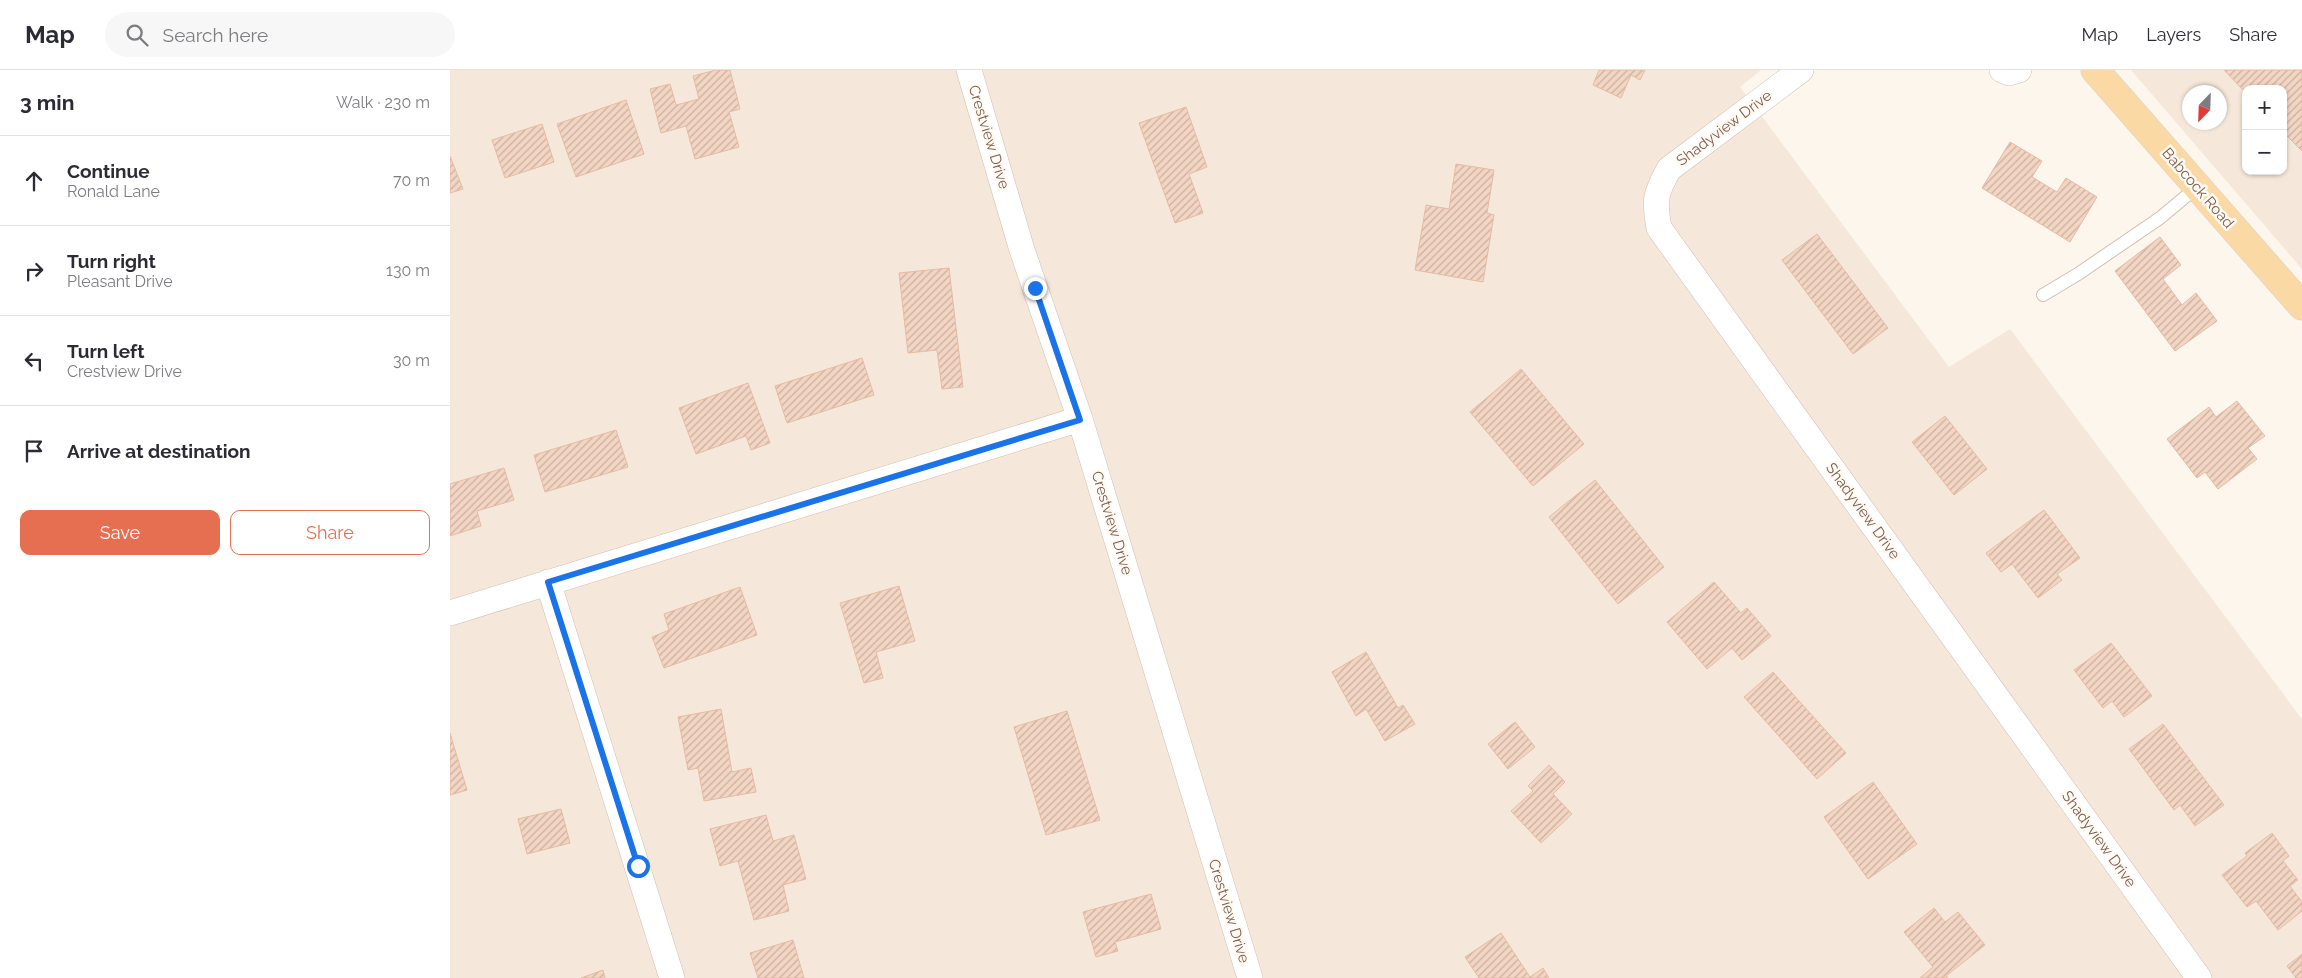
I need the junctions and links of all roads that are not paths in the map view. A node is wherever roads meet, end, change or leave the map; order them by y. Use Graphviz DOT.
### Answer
graph roads {
  1 [pos="969,70"];
  2 [pos="1801,70"];
  3 [pos="2002,70"];
  4 [pos="2018,70"];
  5 [pos="2095,70"];
  6 [pos="2197,187"];
  7 [pos="2043,295"];
  8 [pos="2302,306"];
  9 [pos="1080,420"];
  10 [pos="548,582"];
  11 [pos="450,613"];
  12 [pos="672,978"];
  13 [pos="1250,978"];
  14 [pos="2200,978"];
  1 -- 9 [label="street, Crestview Drive"];
  2 -- 14 [label="street, Shadyview Drive"];
  3 -- 4 [label="street"];
  5 -- 6 [label="main road, Babcock Road"];
  6 -- 7 [label="lane"];
  6 -- 8 [label="main road, Babcock Road"];
  9 -- 10 [label="street"];
  9 -- 13 [label="street, Crestview Drive"];
  10 -- 11 [label="street"];
  10 -- 12 [label="street"];
}
